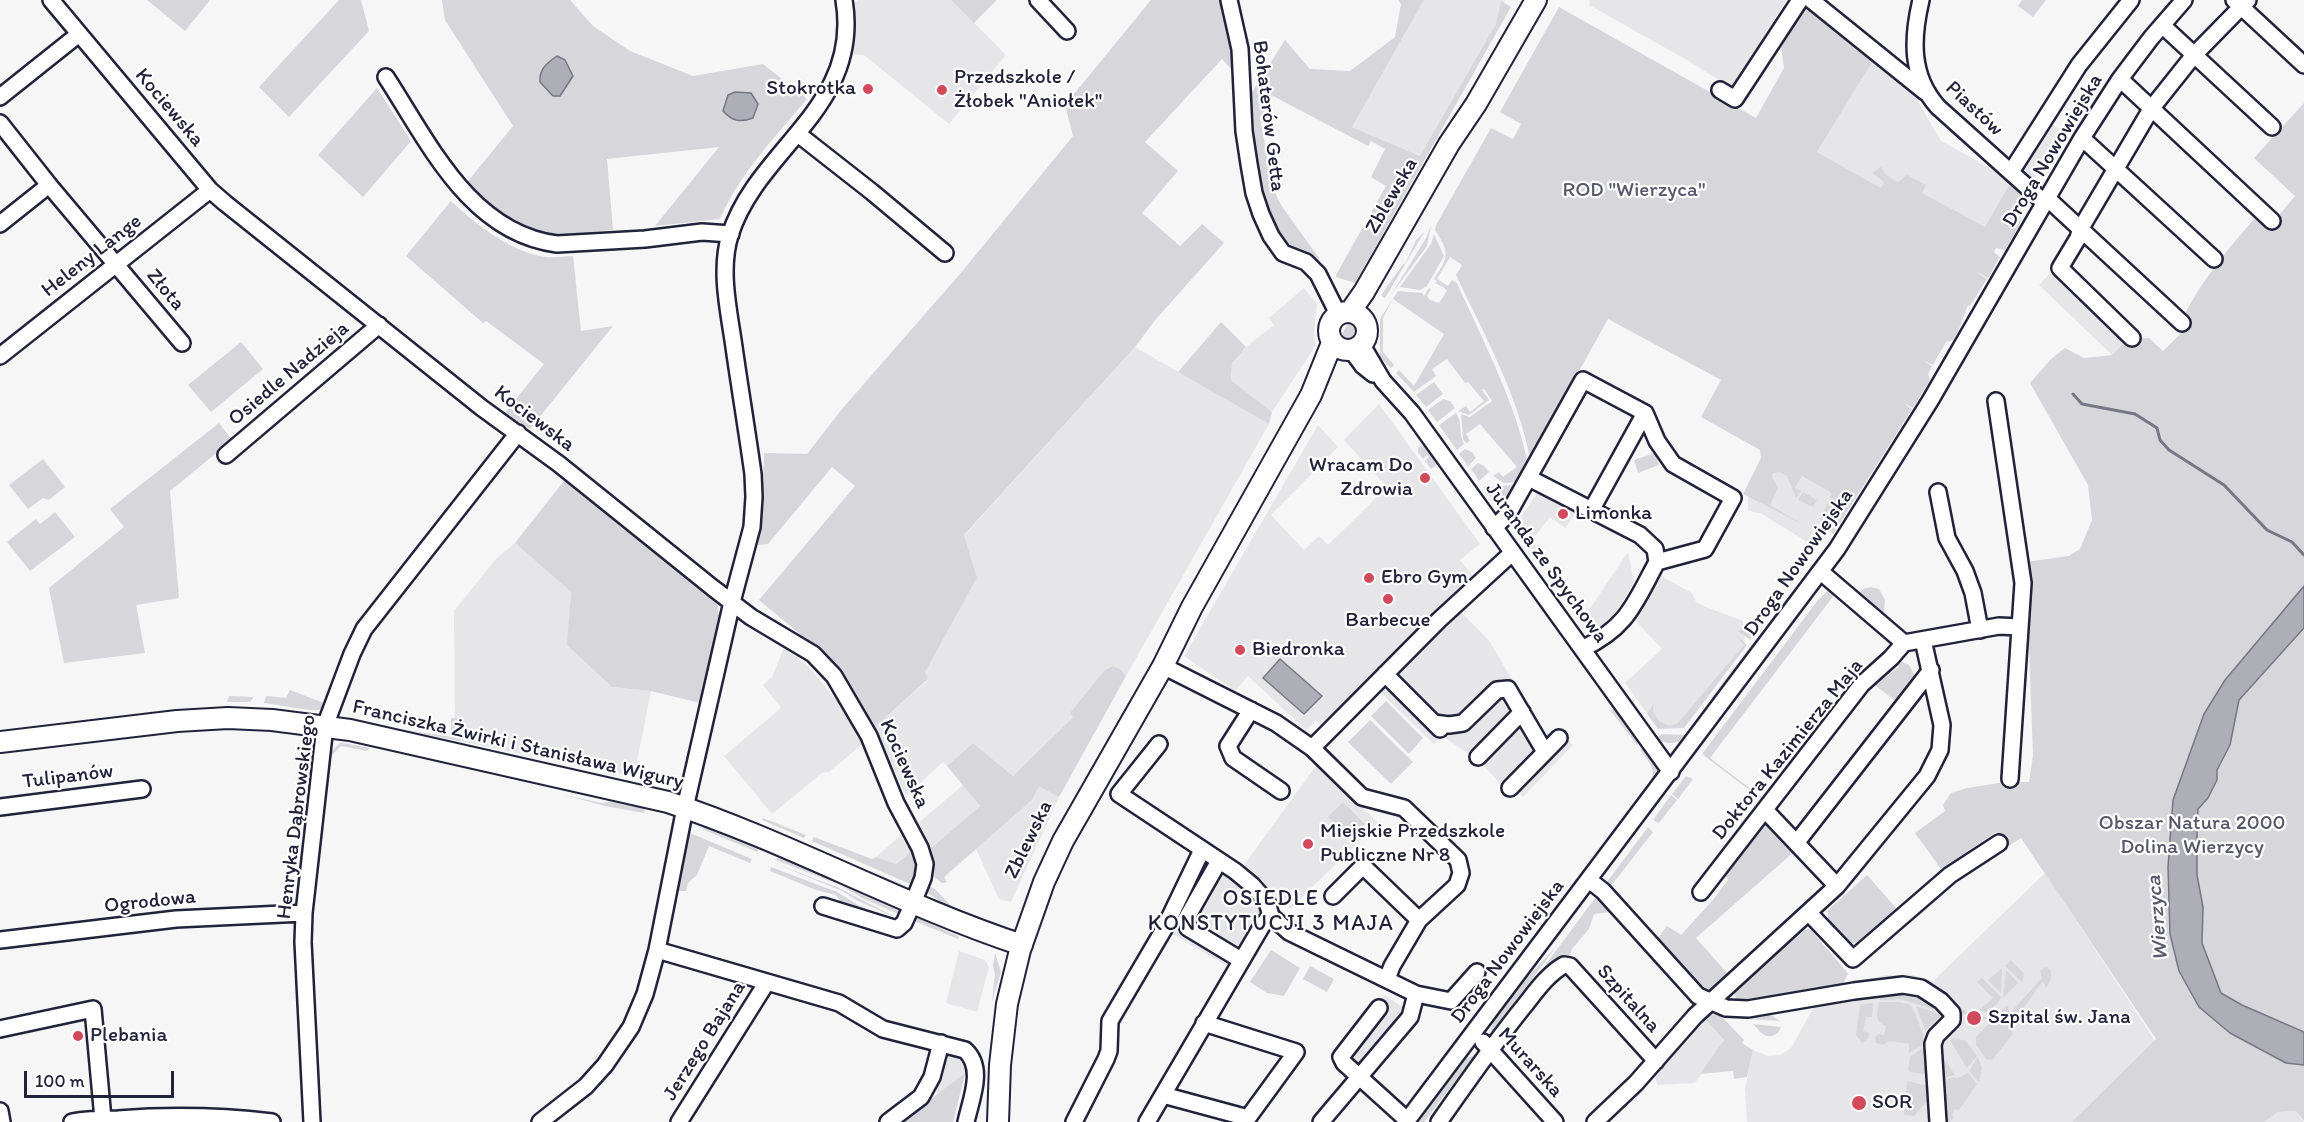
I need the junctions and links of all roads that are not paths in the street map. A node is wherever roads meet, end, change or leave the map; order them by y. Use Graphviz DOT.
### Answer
graph roads {
  1 [pos="51,0"];
  2 [pos="844,0"];
  3 [pos="1038,0"];
  4 [pos="1229,0"];
  5 [pos="1536,0"];
  6 [pos="1800,0"];
  7 [pos="1811,0"];
  8 [pos="1921,0"];
  9 [pos="2131,0"];
  10 [pos="2184,0"];
  11 [pos="2241,2"];
  12 [pos="2162,26"];
  13 [pos="1067,31"];
  14 [pos="79,34"];
  15 [pos="2194,55"];
  16 [pos="2304,65"];
  17 [pos="386,77"];
  18 [pos="2120,79"];
  19 [pos="1720,90"];
  20 [pos="1927,94"];
  21 [pos="0,97"];
  22 [pos="2151,109"];
  23 [pos="0,123"];
  24 [pos="2274,125"];
  25 [pos="798,134"];
  26 [pos="2082,138"];
  27 [pos="2116,168"];
  28 [pos="2011,172"];
  29 [pos="49,185"];
  30 [pos="210,189"];
  31 [pos="2046,200"];
  32 [pos="2264,220"];
  33 [pos="0,224"];
  34 [pos="2081,228"];
  35 [pos="730,234"];
  36 [pos="945,253"];
  37 [pos="2206,259"];
  38 [pos="116,264"];
  39 [pos="2178,313"];
  40 [pos="1350,315"];
  41 [pos="380,325"];
  42 [pos="2132,338"];
  43 [pos="182,343"];
  44 [pos="1347,347"];
  45 [pos="0,356"];
  46 [pos="1996,401"];
  47 [pos="1645,414"];
  48 [pos="518,433"];
  49 [pos="226,455"];
  50 [pos="1529,478"];
  51 [pos="1938,492"];
  52 [pos="1592,509"];
  53 [pos="1494,528"];
  54 [pos="1512,553"];
  55 [pos="1657,561"];
  56 [pos="1821,572"];
  57 [pos="732,602"];
  58 [pos="1192,607"];
  59 [pos="2019,627"];
  60 [pos="1980,630"];
  61 [pos="1923,640"];
  62 [pos="1904,642"];
  63 [pos="1582,649"];
  64 [pos="1163,666"];
  65 [pos="1930,670"];
  66 [pos="1385,674"];
  67 [pos="1251,710"];
  68 [pos="1522,712"];
  69 [pos="325,726"];
  70 [pos="1559,738"];
  71 [pos="5,743"];
  72 [pos="1159,744"];
  73 [pos="1312,748"];
  74 [pos="1545,752"];
  75 [pos="1478,757"];
  76 [pos="1671,772"];
  77 [pos="2010,779"];
  78 [pos="1510,788"];
  79 [pos="142,789"];
  80 [pos="1281,791"];
  81 [pos="0,807"];
  82 [pos="685,807"];
  83 [pos="1765,810"];
  84 [pos="1797,842"];
  85 [pos="1999,843"];
  86 [pos="1202,850"];
  87 [pos="1219,861"];
  88 [pos="1589,880"];
  89 [pos="1837,886"];
  90 [pos="1701,892"];
  91 [pos="1333,896"];
  92 [pos="913,903"];
  93 [pos="823,906"];
  94 [pos="304,913"];
  95 [pos="1809,913"];
  96 [pos="1271,916"];
  97 [pos="1419,920"];
  98 [pos="0,939"];
  99 [pos="1017,944"];
  100 [pos="657,950"];
  101 [pos="1241,960"];
  102 [pos="1477,972"];
  103 [pos="1387,979"];
  104 [pos="767,982"];
  105 [pos="1416,994"];
  106 [pos="1710,1002"];
  107 [pos="1379,1008"];
  108 [pos="1204,1023"];
  109 [pos="0,1029"];
  110 [pos="1473,1034"];
  111 [pos="941,1043"];
  112 [pos="1491,1048"];
  113 [pos="1656,1061"];
  114 [pos="1359,1076"];
  115 [pos="1163,1095"];
  116 [pos="0,1111"];
  117 [pos="103,1119"];
  118 [pos="1246,1120"];
  119 [pos="1407,1121"];
  120 [pos="2,1122"];
  121 [pos="72,1122"];
  122 [pos="272,1122"];
  123 [pos="312,1122"];
  124 [pos="540,1122"];
  125 [pos="679,1122"];
  126 [pos="888,1122"];
  127 [pos="966,1122"];
  128 [pos="987,1122"];
  129 [pos="998,1122"];
  130 [pos="1074,1122"];
  131 [pos="1147,1122"];
  132 [pos="1321,1122"];
  133 [pos="1439,1122"];
  134 [pos="1555,1122"];
  135 [pos="1595,1122"];
  136 [pos="1938,1122"];
  1 -- 14 [label="street, Kociewska"];
  2 -- 25 [label="street"];
  3 -- 13 [label="street"];
  4 -- 40 [label="street, Bohaterów Getta"];
  5 -- 40 [label="main road, Zblewska"];
  6 -- 19 [label="street"];
  7 -- 20 [label="street"];
  8 -- 20 [label="street, Piastów"];
  9 -- 28 [label="street, Piastów"];
  10 -- 12 [label="street, Droga Nowowiejska"];
  11 -- 15 [label="street"];
  11 -- 16 [label="street"];
  12 -- 15 [label="street"];
  12 -- 18 [label="street, Droga Nowowiejska"];
  14 -- 21 [label="street"];
  14 -- 30 [label="street, Kociewska"];
  15 -- 22 [label="street"];
  15 -- 24 [label="street"];
  17 -- 35 [label="street"];
  18 -- 22 [label="street"];
  18 -- 26 [label="street, Droga Nowowiejska"];
  20 -- 28 [label="street, Piastów"];
  22 -- 27 [label="street"];
  22 -- 32 [label="street"];
  23 -- 29 [label="street, Złota"];
  25 -- 35 [label="street"];
  25 -- 36 [label="street"];
  26 -- 27 [label="street"];
  26 -- 31 [label="street, Droga Nowowiejska"];
  27 -- 34 [label="street"];
  27 -- 37 [label="street"];
  28 -- 31 [label="street, Piastów"];
  29 -- 33 [label="street"];
  29 -- 38 [label="street, Złota"];
  30 -- 38 [label="street, Heleny Lange"];
  30 -- 41 [label="street, Kociewska"];
  31 -- 34 [label="street, Piastów"];
  31 -- 56 [label="street, Droga Nowowiejska"];
  34 -- 39 [label="street, Piastów"];
  34 -- 42 [label="street"];
  35 -- 57 [label="street"];
  38 -- 43 [label="street, Złota"];
  38 -- 45 [label="street, Heleny Lange"];
  40 -- 44 [label="main road"];
  40 -- 44 [label="main road"];
  41 -- 48 [label="street, Kociewska"];
  41 -- 49 [label="street, Osiedle Nadzieja"];
  44 -- 53 [label="street, Juranda ze Spychowa"];
  44 -- 58 [label="main road, Zblewska"];
  46 -- 59 [label="street"];
  47 -- 50 [label="street"];
  47 -- 52 [label="street"];
  47 -- 55 [label="street"];
  48 -- 57 [label="street, Kociewska"];
  48 -- 69 [label="street, Henryka Dąbrowskiego"];
  50 -- 52 [label="street"];
  50 -- 53 [label="street"];
  51 -- 60 [label="street"];
  52 -- 55 [label="street"];
  53 -- 54 [label="street, Juranda ze Spychowa"];
  54 -- 63 [label="street, Juranda ze Spychowa"];
  54 -- 66 [label="street"];
  55 -- 63 [label="street"];
  56 -- 62 [label="street"];
  56 -- 76 [label="street, Droga Nowowiejska"];
  57 -- 82 [label="street"];
  57 -- 92 [label="street, Kociewska"];
  58 -- 64 [label="main road, Zblewska"];
  58 -- 99 [label="main road, Zblewska"];
  59 -- 60 [label="street"];
  59 -- 77 [label="street"];
  60 -- 61 [label="street"];
  61 -- 62 [label="street"];
  61 -- 65 [label="street"];
  62 -- 83 [label="street, Doktora Kazimierza Maja"];
  63 -- 76 [label="street, Juranda ze Spychowa"];
  64 -- 67 [label="street"];
  64 -- 99 [label="main road, Zblewska"];
  65 -- 84 [label="street"];
  65 -- 89 [label="street"];
  66 -- 68 [label="street"];
  66 -- 73 [label="street"];
  67 -- 73 [label="street"];
  67 -- 80 [label="street"];
  68 -- 74 [label="street"];
  68 -- 75 [label="street"];
  69 -- 71 [label="main road, Franciszka Żwirki i Stanisława Wigury"];
  69 -- 82 [label="main road, Franciszka Żwirki i Stanisława Wigury"];
  69 -- 94 [label="street, Henryka Dąbrowskiego"];
  70 -- 74 [label="street"];
  72 -- 86 [label="street"];
  73 -- 97 [label="street"];
  74 -- 78 [label="street"];
  76 -- 88 [label="street, Droga Nowowiejska"];
  79 -- 81 [label="street, Tulipanów"];
  82 -- 92 [label="main road, Franciszka Żwirki i Stanisława Wigury"];
  82 -- 100 [label="street"];
  83 -- 84 [label="street"];
  83 -- 90 [label="street, Doktora Kazimierza Maja"];
  84 -- 89 [label="street"];
  85 -- 95 [label="street"];
  86 -- 87 [label="street"];
  86 -- 130 [label="street"];
  87 -- 96 [label="street"];
  87 -- 101 [label="street"];
  88 -- 106 [label="street"];
  88 -- 110 [label="street, Droga Nowowiejska"];
  89 -- 95 [label="street"];
  91 -- 97 [label="street"];
  92 -- 93 [label="street, Kociewska"];
  92 -- 99 [label="main road, Franciszka Żwirki i Stanisława Wigury"];
  94 -- 98 [label="street, Ogrodowa"];
  94 -- 123 [label="street, Henryka Dąbrowskiego"];
  95 -- 106 [label="street"];
  96 -- 101 [label="street"];
  96 -- 103 [label="street"];
  97 -- 103 [label="street"];
  99 -- 128 [label="main road, Zblewska"];
  99 -- 129 [label="main road, Zblewska"];
  100 -- 104 [label="street"];
  100 -- 124 [label="street"];
  101 -- 108 [label="street"];
  102 -- 105 [label="street"];
  103 -- 105 [label="street"];
  104 -- 111 [label="street"];
  104 -- 125 [label="street, Jerzego Bajana"];
  105 -- 114 [label="street"];
  106 -- 113 [label="street"];
  106 -- 136 [label="street"];
  107 -- 114 [label="street"];
  108 -- 115 [label="street"];
  108 -- 118 [label="street"];
  109 -- 117 [label="street"];
  110 -- 112 [label="street, Murarska"];
  110 -- 119 [label="street, Droga Nowowiejska"];
  111 -- 126 [label="street"];
  111 -- 127 [label="street"];
  112 -- 113 [label="street, Szpitalna"];
  112 -- 133 [label="street"];
  112 -- 134 [label="street, Murarska"];
  113 -- 135 [label="street"];
  114 -- 119 [label="street"];
  114 -- 132 [label="street"];
  115 -- 118 [label="street"];
  115 -- 131 [label="street"];
  116 -- 120 [label="street"];
  117 -- 121 [label="street"];
  117 -- 122 [label="street"];
}
